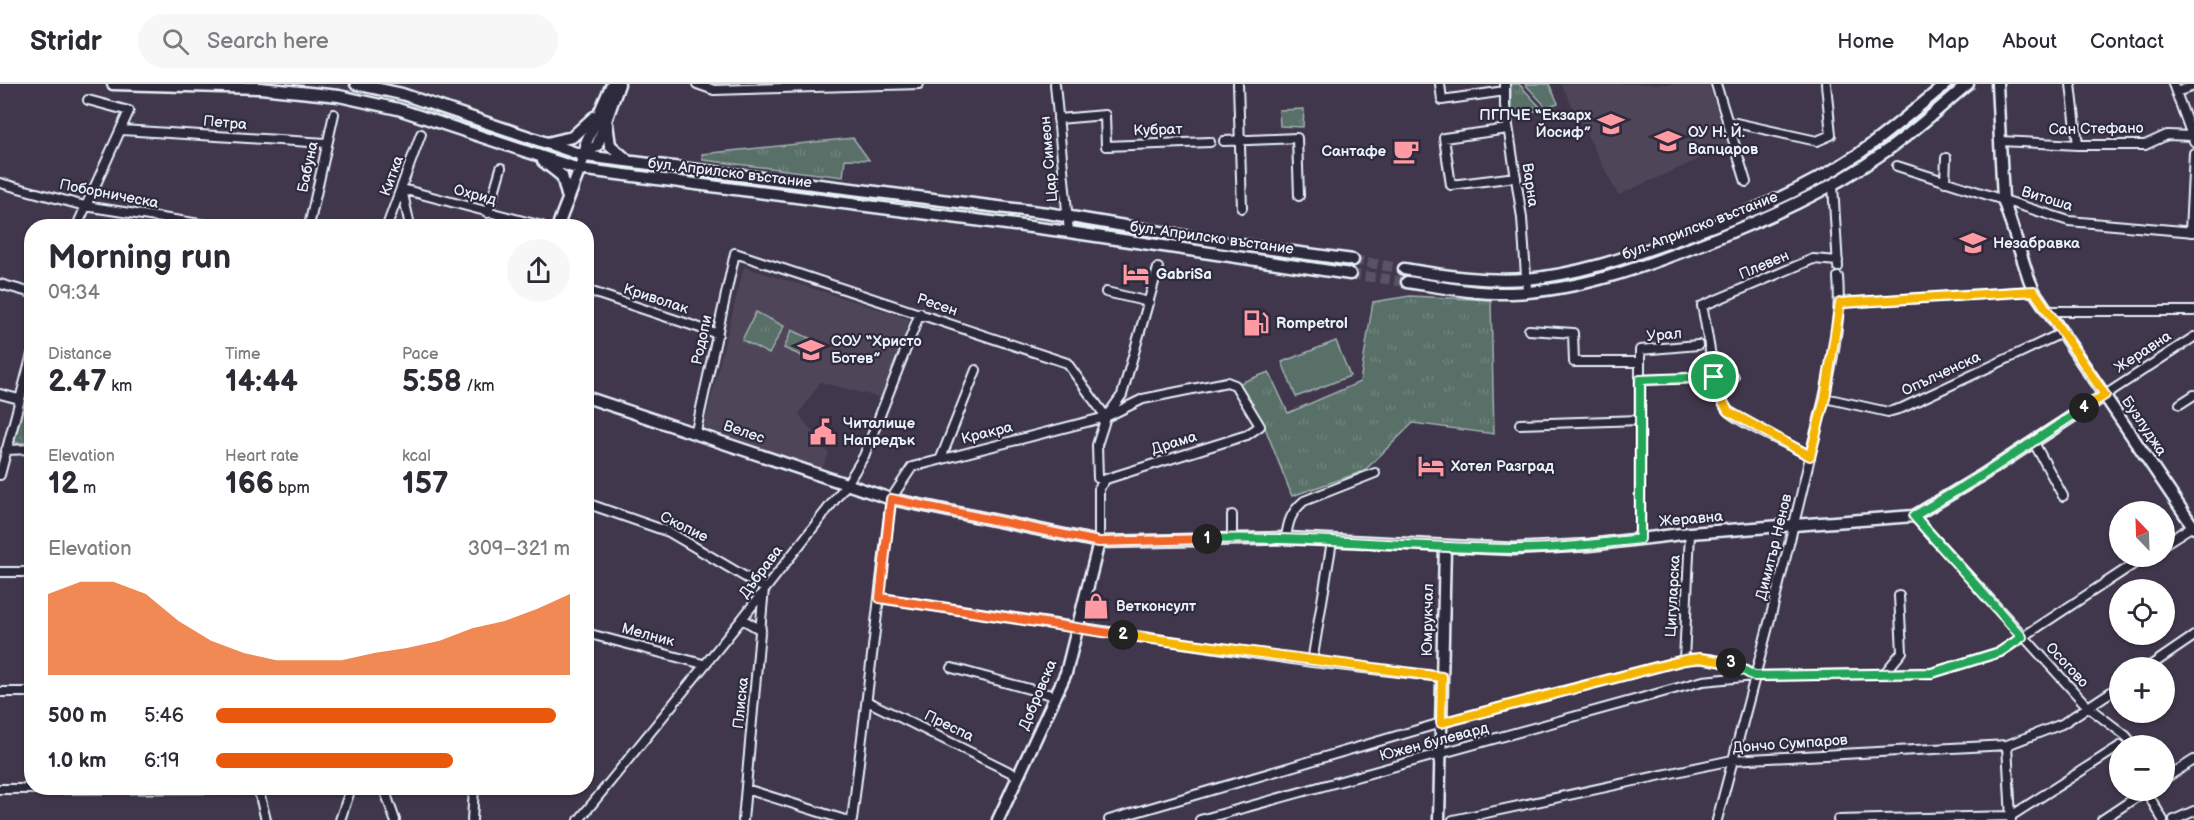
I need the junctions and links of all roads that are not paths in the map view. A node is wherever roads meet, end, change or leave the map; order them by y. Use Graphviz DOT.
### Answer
graph roads {
  1 [pos="113,84"];
  2 [pos="356,84"];
  3 [pos="612,84"];
  4 [pos="619,84"];
  5 [pos="697,84"];
  6 [pos="919,84"];
  7 [pos="1055,84"];
  8 [pos="1238,84"];
  9 [pos="1440,84"];
  10 [pos="1716,84"];
  11 [pos="1826,84"];
  12 [pos="1946,84"];
  13 [pos="1968,84"];
  14 [pos="1997,84"];
  15 [pos="2071,84"];
  16 [pos="896,85"];
  17 [pos="2194,86"];
  18 [pos="1505,88"];
  19 [pos="2175,88"];
  20 [pos="88,100"];
  21 [pos="600,109"];
  22 [pos="334,114"];
  23 [pos="1059,119"];
  24 [pos="607,120"];
  25 [pos="1727,121"];
  26 [pos="1508,129"];
  27 [pos="122,130"];
  28 [pos="421,134"];
  29 [pos="2193,139"];
  30 [pos="1240,140"];
  31 [pos="1224,141"];
  32 [pos="2000,141"];
  33 [pos="539,142"];
  34 [pos="1210,142"];
  35 [pos="326,143"];
  36 [pos="2078,145"];
  37 [pos="2194,153"];
  38 [pos="586,154"];
  39 [pos="537,157"];
  40 [pos="1946,158"];
  41 [pos="630,161"];
  42 [pos="1897,166"];
  43 [pos="501,168"];
  44 [pos="579,169"];
  45 [pos="1516,177"];
  46 [pos="1746,182"];
  47 [pos="1945,182"];
  48 [pos="0,183"];
  49 [pos="1833,185"];
  50 [pos="402,189"];
  51 [pos="567,195"];
  52 [pos="1299,196"];
  53 [pos="2003,199"];
  54 [pos="85,206"];
  55 [pos="1242,208"];
  56 [pos="488,213"];
  57 [pos="1067,216"];
  58 [pos="80,219"];
  59 [pos="150,219"];
  60 [pos="310,219"];
  61 [pos="390,219"];
  62 [pos="408,219"];
  63 [pos="513,219"];
  64 [pos="560,219"];
  65 [pos="1069,232"];
  66 [pos="2192,232"];
  67 [pos="735,253"];
  68 [pos="1353,260"];
  69 [pos="1158,268"];
  70 [pos="1404,269"];
  71 [pos="1350,274"];
  72 [pos="1838,278"];
  73 [pos="1526,279"];
  74 [pos="1407,282"];
  75 [pos="0,284"];
  76 [pos="1527,290"];
  77 [pos="2034,291"];
  78 [pos="24,292"];
  79 [pos="1106,292"];
  80 [pos="594,293"];
  81 [pos="1149,302"];
  82 [pos="1840,303"];
  83 [pos="2049,311"];
  84 [pos="2194,311"];
  85 [pos="920,313"];
  86 [pos="1529,330"];
  87 [pos="2064,332"];
  88 [pos="718,334"];
  89 [pos="2194,337"];
  90 [pos="1698,345"];
  91 [pos="1640,362"];
  92 [pos="976,370"];
  93 [pos="1714,377"];
  94 [pos="1734,377"];
  95 [pos="1640,380"];
  96 [pos="24,382"];
  97 [pos="0,394"];
  98 [pos="2105,395"];
  99 [pos="2194,395"];
  100 [pos="1825,398"];
  101 [pos="19,399"];
  102 [pos="594,399"];
  103 [pos="2180,404"];
  104 [pos="1106,417"];
  105 [pos="1640,420"];
  106 [pos="1520,424"];
  107 [pos="1260,426"];
  108 [pos="696,431"];
  109 [pos="2033,441"];
  110 [pos="24,449"];
  111 [pos="6,450"];
  112 [pos="1810,456"];
  113 [pos="941,458"];
  114 [pos="1375,473"];
  115 [pos="0,475"];
  116 [pos="1098,478"];
  117 [pos="847,484"];
  118 [pos="2063,496"];
  119 [pos="891,499"];
  120 [pos="594,505"];
  121 [pos="1232,514"];
  122 [pos="1914,516"];
  123 [pos="2194,526"];
  124 [pos="1795,527"];
  125 [pos="1690,533"];
  126 [pos="2175,537"];
  127 [pos="1232,538"];
  128 [pos="1286,538"];
  129 [pos="1640,539"];
  130 [pos="1332,541"];
  131 [pos="1099,542"];
  132 [pos="1445,546"];
  133 [pos="2129,567"];
  134 [pos="0,572"];
  135 [pos="24,572"];
  136 [pos="764,588"];
  137 [pos="1899,596"];
  138 [pos="880,598"];
  139 [pos="742,619"];
  140 [pos="1077,628"];
  141 [pos="761,630"];
  142 [pos="594,635"];
  143 [pos="2194,636"];
  144 [pos="2022,637"];
  145 [pos="2163,657"];
  146 [pos="1684,660"];
  147 [pos="1312,662"];
  148 [pos="703,664"];
  149 [pos="952,668"];
  150 [pos="1884,674"];
  151 [pos="1754,676"];
  152 [pos="1442,677"];
  153 [pos="0,692"];
  154 [pos="24,692"];
  155 [pos="2109,693"];
  156 [pos="1055,696"];
  157 [pos="867,701"];
  158 [pos="2088,707"];
  159 [pos="1441,727"];
  160 [pos="2122,735"];
  161 [pos="2007,745"];
  162 [pos="1441,751"];
  163 [pos="2109,753"];
  164 [pos="1732,760"];
  165 [pos="2194,760"];
  166 [pos="2175,772"];
  167 [pos="1018,776"];
  168 [pos="0,789"];
  169 [pos="24,789"];
  170 [pos="746,789"];
  171 [pos="260,795"];
  172 [pos="349,795"];
  173 [pos="386,795"];
  174 [pos="474,795"];
  175 [pos="2131,801"];
  176 [pos="2153,801"];
  177 [pos="2194,811"];
  178 [pos="2011,818"];
  179 [pos="266,820"];
  180 [pos="340,820"];
  181 [pos="395,820"];
  182 [pos="472,820"];
  183 [pos="579,820"];
  184 [pos="743,820"];
  185 [pos="845,820"];
  186 [pos="852,820"];
  187 [pos="998,820"];
  188 [pos="1109,820"];
  189 [pos="1200,820"];
  190 [pos="1439,820"];
  191 [pos="1453,820"];
  192 [pos="1717,820"];
  193 [pos="1838,820"];
  194 [pos="2102,820"];
  195 [pos="2163,820"];
  196 [pos="2174,820"];
  1 -- 39 [label="street, бул. Априлско въстание"];
  2 -- 33 [label="street, бул. Априлско въстание"];
  3 -- 21 [label="street"];
  4 -- 24 [label="street"];
  5 -- 16 [label="street"];
  6 -- 16 [label="street"];
  7 -- 23 [label="street, Цар Симеон"];
  8 -- 30 [label="street"];
  9 -- 18 [label="street"];
  10 -- 25 [label="street"];
  11 -- 25 [label="street"];
  12 -- 73 [label="street, бул. Априлско въстание"];
  13 -- 49 [label="street, бул. Априлско въстание"];
  14 -- 32 [label="street, Бузлуджа"];
  15 -- 36 [label="street"];
  17 -- 19 [label="street"];
  18 -- 26 [label="street, Варна"];
  19 -- 29 [label="street"];
  20 -- 27 [label="street"];
  21 -- 33 [label="street"];
  21 -- 38 [label="street"];
  22 -- 35 [label="street, Бабуна"];
  23 -- 34 [label="street, Кубрат"];
  23 -- 57 [label="street, Цар Симеон"];
  24 -- 38 [label="street"];
  24 -- 41 [label="street"];
  25 -- 46 [label="street"];
  26 -- 45 [label="street, Варна"];
  26 -- 45 [label="street"];
  27 -- 35 [label="street, Петра"];
  27 -- 54 [label="street"];
  28 -- 50 [label="street, Китка"];
  29 -- 36 [label="street, Сан Стефано"];
  30 -- 31 [label="street"];
  30 -- 52 [label="street"];
  30 -- 55 [label="street"];
  32 -- 36 [label="street, Сан Стефано"];
  32 -- 53 [label="street, Бузлуджа"];
  33 -- 38 [label="street, бул. Априлско въстание"];
  35 -- 60 [label="street, Бабуна"];
  37 -- 66 [label="street"];
  38 -- 41 [label="street, бул. Априлско въстание"];
  38 -- 44 [label="street"];
  39 -- 44 [label="street, бул. Априлско въстание"];
  39 -- 51 [label="street"];
  40 -- 47 [label="street"];
  41 -- 57 [label="street, бул. Априлско въстание"];
  42 -- 47 [label="street, Витоша"];
  43 -- 56 [label="street"];
  44 -- 51 [label="street"];
  44 -- 65 [label="street, бул. Априлско въстание"];
  45 -- 73 [label="street, Варна"];
  47 -- 53 [label="street, Витоша"];
  48 -- 54 [label="street, Поборническа"];
  49 -- 76 [label="street, бул. Априлско въстание"];
  49 -- 93 [label="street, Плевен"];
  50 -- 56 [label="street, Охрид"];
  50 -- 61 [label="street, Китка"];
  50 -- 62 [label="street"];
  51 -- 64 [label="street"];
  53 -- 66 [label="street, Витоша"];
  53 -- 77 [label="street, Бузлуджа"];
  54 -- 58 [label="street"];
  54 -- 59 [label="street, Поборническа"];
  56 -- 63 [label="street, Охрид"];
  57 -- 65 [label="street, Цар Симеон"];
  57 -- 68 [label="street, бул. Априлско въстание"];
  65 -- 71 [label="street, бул. Априлско въстание"];
  67 -- 85 [label="street, Ресен"];
  67 -- 88 [label="street, Родопи"];
  69 -- 81 [label="street"];
  70 -- 73 [label="street, бул. Априлско въстание"];
  72 -- 82 [label="street, Димитър Ненов"];
  73 -- 76 [label="street, Варна"];
  74 -- 76 [label="street, бул. Априлско въстание"];
  75 -- 78 [label="street"];
  77 -- 82 [label="street"];
  77 -- 83 [label="street, Бузлуджа"];
  79 -- 81 [label="street"];
  80 -- 88 [label="street, Криволак"];
  81 -- 104 [label="street"];
  82 -- 100 [label="street, Димитър Ненов"];
  83 -- 84 [label="street"];
  83 -- 87 [label="street, Бузлуджа"];
  85 -- 104 [label="street, Ресен"];
  85 -- 117 [label="street, Дъбрава"];
  86 -- 91 [label="street"];
  87 -- 98 [label="street, Бузлуджа"];
  87 -- 100 [label="street, Опълченска"];
  88 -- 108 [label="street, Родопи"];
  89 -- 98 [label="street, Жеравна"];
  90 -- 91 [label="street, Урал"];
  91 -- 95 [label="street, Урал"];
  92 -- 113 [label="street"];
  93 -- 94 [label="street"];
  93 -- 95 [label="street"];
  93 -- 112 [label="street"];
  95 -- 105 [label="street, Урал"];
  96 -- 101 [label="street"];
  97 -- 101 [label="street"];
  98 -- 109 [label="street, Жеравна"];
  98 -- 123 [label="street, Бузлуджа"];
  99 -- 103 [label="street"];
  100 -- 112 [label="street, Димитър Ненов"];
  101 -- 111 [label="street"];
  102 -- 108 [label="street, Велес"];
  104 -- 107 [label="street, Кракра"];
  104 -- 113 [label="street, Кракра"];
  104 -- 116 [label="street"];
  105 -- 106 [label="street"];
  105 -- 129 [label="street, Урал"];
  107 -- 131 [label="street, Драма"];
  108 -- 117 [label="street, Велес"];
  109 -- 118 [label="street"];
  109 -- 122 [label="street, Жеравна"];
  110 -- 111 [label="street"];
  111 -- 115 [label="street"];
  112 -- 124 [label="street, Димитър Ненов"];
  113 -- 119 [label="street, Кракра"];
  114 -- 128 [label="street"];
  117 -- 119 [label="street, Велес"];
  117 -- 136 [label="street, Дъбрава"];
  119 -- 131 [label="street, Жеравна"];
  119 -- 138 [label="street"];
  120 -- 136 [label="street, Скопие"];
  121 -- 127 [label="street"];
  122 -- 124 [label="street, Жеравна"];
  122 -- 144 [label="street, Осогово"];
  123 -- 126 [label="street"];
  124 -- 125 [label="street, Жеравна"];
  124 -- 151 [label="street, Димитър Ненов"];
  125 -- 129 [label="street, Жеравна"];
  125 -- 146 [label="street, Цигуларска"];
  127 -- 128 [label="street, Жеравна"];
  127 -- 131 [label="street, Жеравна"];
  128 -- 130 [label="street, Жеравна"];
  129 -- 132 [label="street, Жеравна"];
  130 -- 132 [label="street, Жеравна"];
  130 -- 147 [label="street"];
  131 -- 140 [label="street, Добровска"];
  132 -- 152 [label="street, Юмрукчал"];
  133 -- 144 [label="street, Южен булевард"];
  134 -- 135 [label="street"];
  136 -- 139 [label="street, Дъбрава"];
  136 -- 141 [label="street, Плиска"];
  137 -- 150 [label="street"];
  138 -- 140 [label="street"];
  138 -- 157 [label="street"];
  139 -- 141 [label="street"];
  139 -- 148 [label="street, Дъбрава"];
  140 -- 147 [label="street"];
  140 -- 156 [label="street, Добровска"];
  141 -- 170 [label="street, Плиска"];
  142 -- 148 [label="street, Мелник"];
  143 -- 145 [label="street"];
  144 -- 150 [label="street, Южен булевард"];
  144 -- 158 [label="street, Осогово"];
  146 -- 151 [label="street"];
  146 -- 159 [label="street"];
  147 -- 152 [label="street"];
  148 -- 183 [label="street, Дъбрава"];
  149 -- 156 [label="street"];
  150 -- 151 [label="street, Южен булевард"];
  151 -- 162 [label="street, Южен булевард"];
  151 -- 164 [label="street, Димитър Ненов"];
  152 -- 159 [label="street, Юмрукчал"];
  153 -- 154 [label="street"];
  155 -- 158 [label="street, Дончо Сумпаров"];
  156 -- 167 [label="street, Добровска"];
  157 -- 167 [label="street, Преспа"];
  157 -- 186 [label="street"];
  158 -- 160 [label="street, Осогово"];
  158 -- 161 [label="street, Дончо Сумпаров"];
  159 -- 162 [label="street, Юмрукчал"];
  159 -- 188 [label="street"];
  161 -- 164 [label="street, Дончо Сумпаров"];
  161 -- 178 [label="street"];
  162 -- 189 [label="street, Южен булевард"];
  162 -- 190 [label="street"];
  163 -- 178 [label="street"];
  164 -- 191 [label="street, Дончо Сумпаров"];
  164 -- 192 [label="street, Димитър Ненов"];
  165 -- 166 [label="street"];
  167 -- 187 [label="street, Добровска"];
  168 -- 169 [label="street"];
  170 -- 184 [label="street, Плиска"];
  170 -- 185 [label="street"];
  171 -- 179 [label="street"];
  172 -- 180 [label="street"];
  173 -- 181 [label="street"];
  174 -- 182 [label="street"];
  175 -- 194 [label="street"];
  176 -- 195 [label="street"];
  177 -- 196 [label="street"];
  178 -- 193 [label="street"];
}
